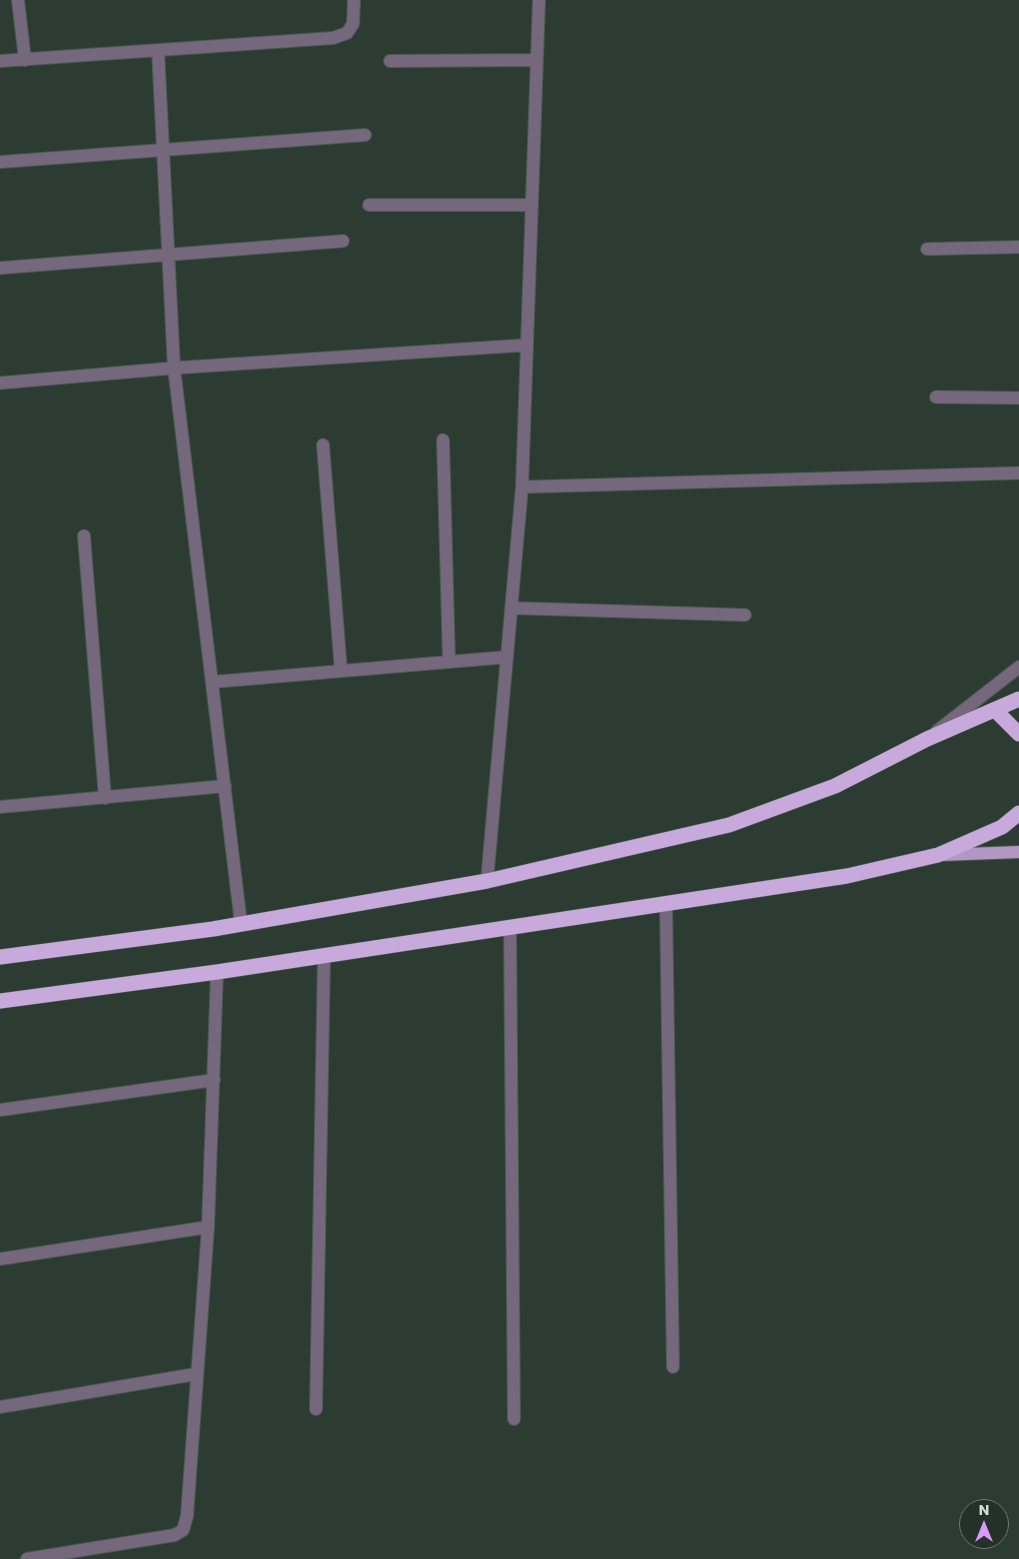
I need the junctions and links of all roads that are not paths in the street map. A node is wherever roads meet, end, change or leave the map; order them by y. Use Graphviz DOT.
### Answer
graph roads {
  1 [pos="18,0"];
  2 [pos="354,0"];
  3 [pos="540,0"];
  4 [pos="158,50"];
  5 [pos="25,60"];
  6 [pos="537,60"];
  7 [pos="0,61"];
  8 [pos="390,61"];
  9 [pos="365,136"];
  10 [pos="163,150"];
  11 [pos="0,162"];
  12 [pos="369,205"];
  13 [pos="532,205"];
  14 [pos="343,241"];
  15 [pos="1019,247"];
  16 [pos="926,250"];
  17 [pos="168,257"];
  18 [pos="0,268"];
  19 [pos="527,345"];
  20 [pos="174,368"];
  21 [pos="0,383"];
  22 [pos="936,397"];
  23 [pos="1019,398"];
  24 [pos="443,440"];
  25 [pos="323,445"];
  26 [pos="1019,472"];
  27 [pos="522,487"];
  28 [pos="84,536"];
  29 [pos="511,608"];
  30 [pos="745,615"];
  31 [pos="507,657"];
  32 [pos="449,661"];
  33 [pos="1019,667"];
  34 [pos="341,671"];
  35 [pos="212,682"];
  36 [pos="1019,699"];
  37 [pos="995,710"];
  38 [pos="1019,734"];
  39 [pos="927,739"];
  40 [pos="225,786"];
  41 [pos="105,798"];
  42 [pos="0,807"];
  43 [pos="1019,813"];
  44 [pos="1019,852"];
  45 [pos="938,855"];
  46 [pos="487,881"];
  47 [pos="666,904"];
  48 [pos="241,924"];
  49 [pos="510,927"];
  50 [pos="324,956"];
  51 [pos="0,957"];
  52 [pos="218,972"];
  53 [pos="0,1002"];
  54 [pos="214,1080"];
  55 [pos="0,1110"];
  56 [pos="208,1226"];
  57 [pos="0,1259"];
  58 [pos="673,1367"];
  59 [pos="196,1374"];
  60 [pos="0,1407"];
  61 [pos="316,1409"];
  62 [pos="514,1419"];
  63 [pos="27,1559"];
  1 -- 5 [label="street"];
  2 -- 4 [label="street"];
  3 -- 6 [label="street"];
  4 -- 5 [label="street"];
  4 -- 10 [label="street"];
  5 -- 7 [label="street"];
  6 -- 8 [label="street"];
  6 -- 13 [label="street"];
  9 -- 10 [label="street"];
  10 -- 11 [label="street"];
  10 -- 17 [label="street"];
  12 -- 13 [label="street"];
  13 -- 19 [label="street"];
  14 -- 17 [label="street"];
  15 -- 16 [label="street"];
  17 -- 18 [label="street"];
  17 -- 20 [label="street"];
  19 -- 20 [label="street"];
  19 -- 27 [label="street"];
  20 -- 21 [label="street"];
  20 -- 35 [label="street"];
  22 -- 23 [label="street"];
  24 -- 32 [label="street"];
  25 -- 34 [label="street"];
  26 -- 27 [label="street"];
  27 -- 29 [label="street"];
  28 -- 41 [label="street"];
  29 -- 30 [label="street"];
  29 -- 31 [label="street"];
  31 -- 32 [label="street"];
  31 -- 46 [label="street"];
  32 -- 34 [label="street"];
  33 -- 39 [label="street"];
  34 -- 35 [label="street"];
  35 -- 40 [label="street"];
  36 -- 37 [label="highway"];
  37 -- 38 [label="highway"];
  37 -- 39 [label="highway"];
  39 -- 46 [label="highway"];
  40 -- 41 [label="street"];
  40 -- 48 [label="street"];
  41 -- 42 [label="street"];
  43 -- 45 [label="highway"];
  44 -- 45 [label="main road"];
  45 -- 47 [label="highway"];
  46 -- 48 [label="highway"];
  47 -- 49 [label="highway"];
  47 -- 58 [label="street"];
  48 -- 51 [label="highway"];
  49 -- 50 [label="highway"];
  49 -- 62 [label="street"];
  50 -- 52 [label="highway"];
  50 -- 61 [label="street"];
  52 -- 53 [label="highway"];
  52 -- 54 [label="street"];
  54 -- 55 [label="street"];
  54 -- 56 [label="street"];
  56 -- 57 [label="street"];
  56 -- 59 [label="street"];
  59 -- 60 [label="street"];
  59 -- 63 [label="street"];
}
